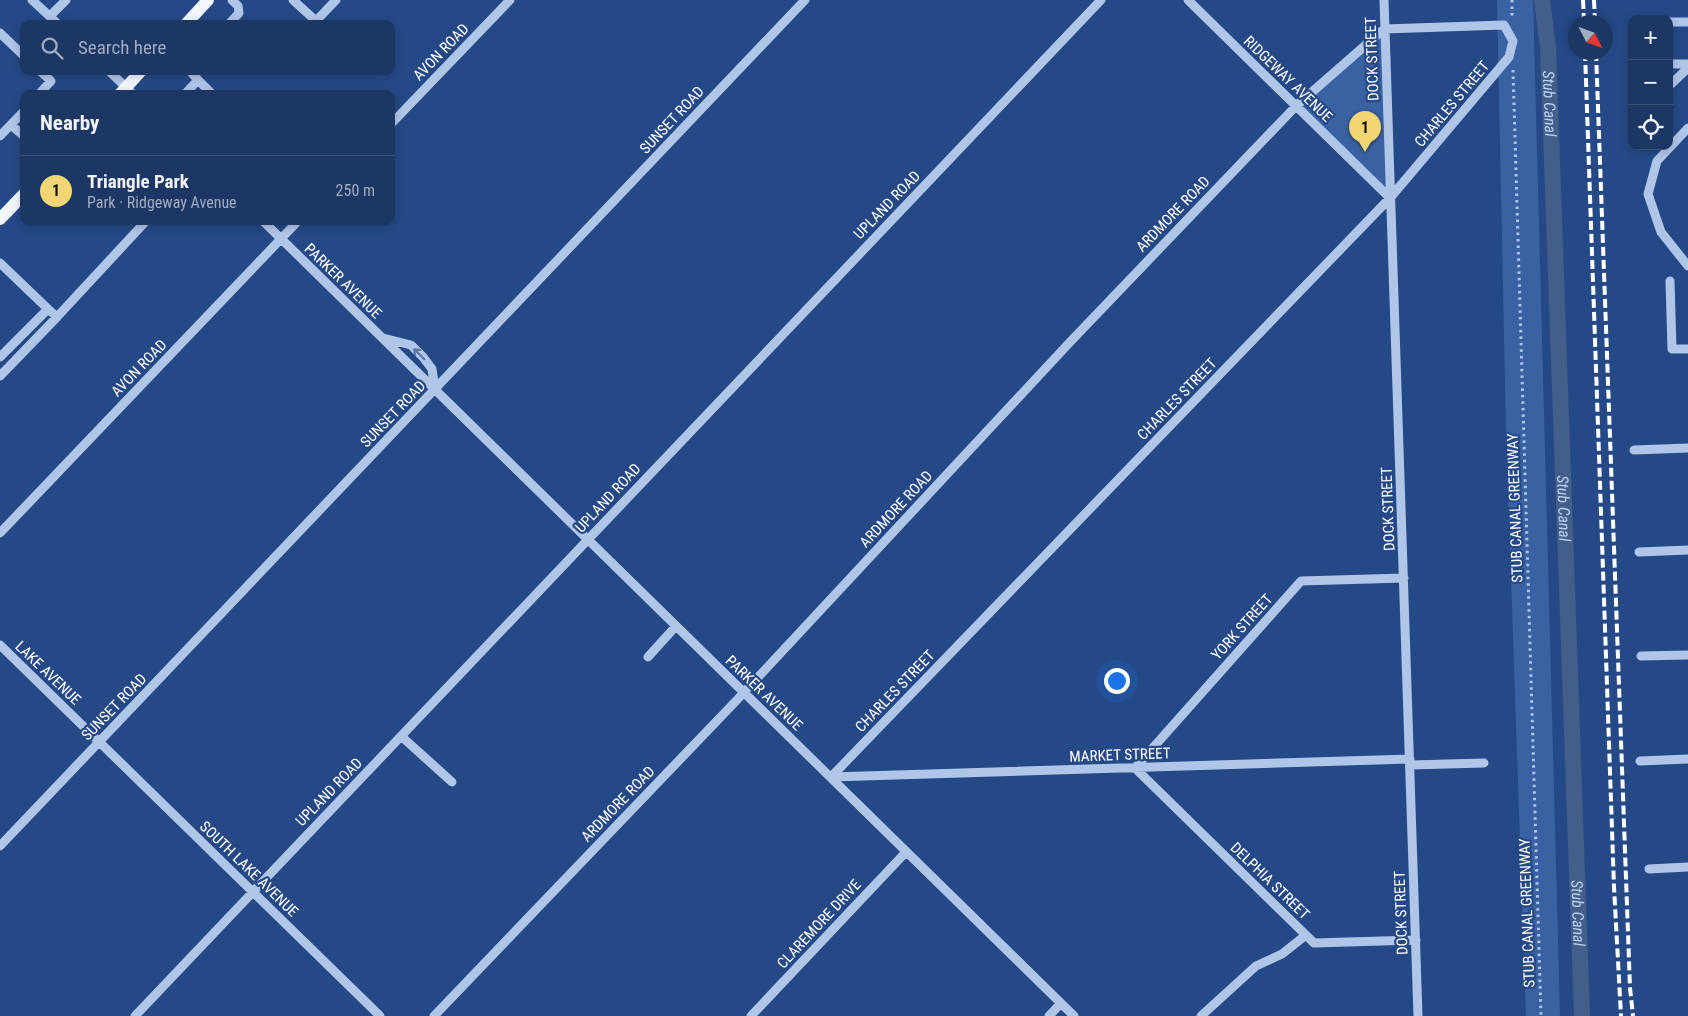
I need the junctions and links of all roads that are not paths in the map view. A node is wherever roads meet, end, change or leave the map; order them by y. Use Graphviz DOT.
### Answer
graph roads {
  1 [pos="32,0"];
  2 [pos="66,0"];
  3 [pos="208,0"];
  4 [pos="232,0"];
  5 [pos="293,0"];
  6 [pos="336,0"];
  7 [pos="510,0"];
  8 [pos="805,0"];
  9 [pos="1101,0"];
  10 [pos="1188,0"];
  11 [pos="1384,0"];
  12 [pos="50,16"];
  13 [pos="54,20"];
  14 [pos="190,20"];
  15 [pos="233,20"];
  16 [pos="314,20"];
  17 [pos="318,20"];
  18 [pos="1673,22"];
  19 [pos="1688,22"];
  20 [pos="1384,29"];
  21 [pos="0,33"];
  22 [pos="20,52"];
  23 [pos="1673,64"];
  24 [pos="1688,66"];
  25 [pos="44,75"];
  26 [pos="112,75"];
  27 [pos="138,75"];
  28 [pos="194,75"];
  29 [pos="198,80"];
  30 [pos="1673,82"];
  31 [pos="43,90"];
  32 [pos="124,90"];
  33 [pos="127,90"];
  34 [pos="189,90"];
  35 [pos="208,90"];
  36 [pos="1296,106"];
  37 [pos="20,114"];
  38 [pos="395,120"];
  39 [pos="11,124"];
  40 [pos="1688,128"];
  41 [pos="20,132"];
  42 [pos="0,136"];
  43 [pos="20,198"];
  44 [pos="1390,198"];
  45 [pos="0,219"];
  46 [pos="142,225"];
  47 [pos="267,225"];
  48 [pos="294,225"];
  49 [pos="281,239"];
  50 [pos="0,263"];
  51 [pos="1688,266"];
  52 [pos="1670,281"];
  53 [pos="48,309"];
  54 [pos="57,317"];
  55 [pos="383,338"];
  56 [pos="1688,349"];
  57 [pos="0,357"];
  58 [pos="0,376"];
  59 [pos="435,390"];
  60 [pos="1688,448"];
  61 [pos="1634,450"];
  62 [pos="0,533"];
  63 [pos="588,540"];
  64 [pos="1688,550"];
  65 [pos="1639,552"];
  66 [pos="1404,578"];
  67 [pos="676,626"];
  68 [pos="0,645"];
  69 [pos="1688,655"];
  70 [pos="648,656"];
  71 [pos="1641,656"];
  72 [pos="744,692"];
  73 [pos="401,736"];
  74 [pos="99,742"];
  75 [pos="1688,759"];
  76 [pos="1640,761"];
  77 [pos="1410,762"];
  78 [pos="1484,763"];
  79 [pos="1135,768"];
  80 [pos="831,777"];
  81 [pos="452,782"];
  82 [pos="0,846"];
  83 [pos="906,852"];
  84 [pos="1688,867"];
  85 [pos="1649,869"];
  86 [pos="253,892"];
  87 [pos="1306,936"];
  88 [pos="1416,940"];
  89 [pos="1061,1003"];
  90 [pos="135,1016"];
  91 [pos="380,1016"];
  92 [pos="434,1016"];
  93 [pos="751,1016"];
  94 [pos="1049,1016"];
  95 [pos="1074,1016"];
  96 [pos="1201,1016"];
  97 [pos="1418,1016"];
  1 -- 12 [label="street"];
  2 -- 12 [label="street"];
  3 -- 14 [label="main road"];
  4 -- 15 [label="street"];
  5 -- 16 [label="street"];
  6 -- 17 [label="street"];
  7 -- 38 [label="street, AVON ROAD"];
  8 -- 59 [label="street, SUNSET ROAD"];
  9 -- 63 [label="street, UPLAND ROAD"];
  10 -- 36 [label="street, RIDGEWAY AVENUE"];
  11 -- 20 [label="street, DOCK STREET"];
  12 -- 13 [label="street"];
  18 -- 19 [label="street"];
  20 -- 36 [label="street, ARDMORE ROAD"];
  20 -- 44 [label="street, DOCK STREET"];
  20 -- 44 [label="street, CHARLES STREET"];
  21 -- 22 [label="street"];
  23 -- 24 [label="street"];
  24 -- 30 [label="street"];
  25 -- 31 [label="street"];
  26 -- 32 [label="street"];
  27 -- 33 [label="main road"];
  28 -- 29 [label="street"];
  29 -- 34 [label="street"];
  29 -- 35 [label="street"];
  36 -- 44 [label="street, RIDGEWAY AVENUE"];
  36 -- 72 [label="street, ARDMORE ROAD"];
  37 -- 39 [label="street"];
  39 -- 41 [label="street"];
  39 -- 42 [label="street"];
  40 -- 51 [label="street"];
  43 -- 45 [label="main road"];
  44 -- 66 [label="street, DOCK STREET"];
  44 -- 80 [label="street, CHARLES STREET"];
  46 -- 54 [label="street"];
  47 -- 49 [label="street, PARKER AVENUE"];
  48 -- 49 [label="street, AVON ROAD"];
  49 -- 55 [label="street, PARKER AVENUE"];
  49 -- 62 [label="street, AVON ROAD"];
  50 -- 53 [label="street"];
  52 -- 56 [label="street"];
  53 -- 54 [label="street"];
  53 -- 57 [label="street"];
  54 -- 58 [label="street"];
  55 -- 59 [label="street, PARKER AVENUE"];
  59 -- 55 [label="street, PARKER AVENUE, one-way"];
  59 -- 63 [label="street, PARKER AVENUE"];
  59 -- 74 [label="street, SUNSET ROAD"];
  60 -- 61 [label="street"];
  63 -- 67 [label="street, PARKER AVENUE"];
  63 -- 73 [label="street, UPLAND ROAD"];
  64 -- 65 [label="street"];
  66 -- 77 [label="street, DOCK STREET"];
  66 -- 79 [label="street, YORK STREET"];
  67 -- 70 [label="street"];
  67 -- 72 [label="street, PARKER AVENUE"];
  68 -- 74 [label="street, LAKE AVENUE"];
  69 -- 71 [label="street"];
  72 -- 80 [label="street, PARKER AVENUE"];
  72 -- 92 [label="street, ARDMORE ROAD"];
  73 -- 81 [label="street"];
  73 -- 86 [label="street, UPLAND ROAD"];
  74 -- 82 [label="street, SUNSET ROAD"];
  74 -- 86 [label="street, SOUTH LAKE AVENUE"];
  75 -- 76 [label="street"];
  77 -- 78 [label="street, MARKET STREET"];
  77 -- 79 [label="street, MARKET STREET"];
  77 -- 88 [label="street, DOCK STREET"];
  79 -- 80 [label="street, MARKET STREET"];
  79 -- 87 [label="street, DELPHIA STREET"];
  80 -- 83 [label="street, PARKER AVENUE"];
  83 -- 89 [label="street, PARKER AVENUE"];
  83 -- 93 [label="street, CLAREMORE DRIVE"];
  84 -- 85 [label="street"];
  86 -- 90 [label="street, UPLAND ROAD"];
  86 -- 91 [label="street, SOUTH LAKE AVENUE"];
  87 -- 88 [label="street, DELPHIA STREET"];
  87 -- 96 [label="street"];
  88 -- 97 [label="street, DOCK STREET"];
  89 -- 94 [label="street"];
  89 -- 95 [label="street, PARKER AVENUE"];
}
